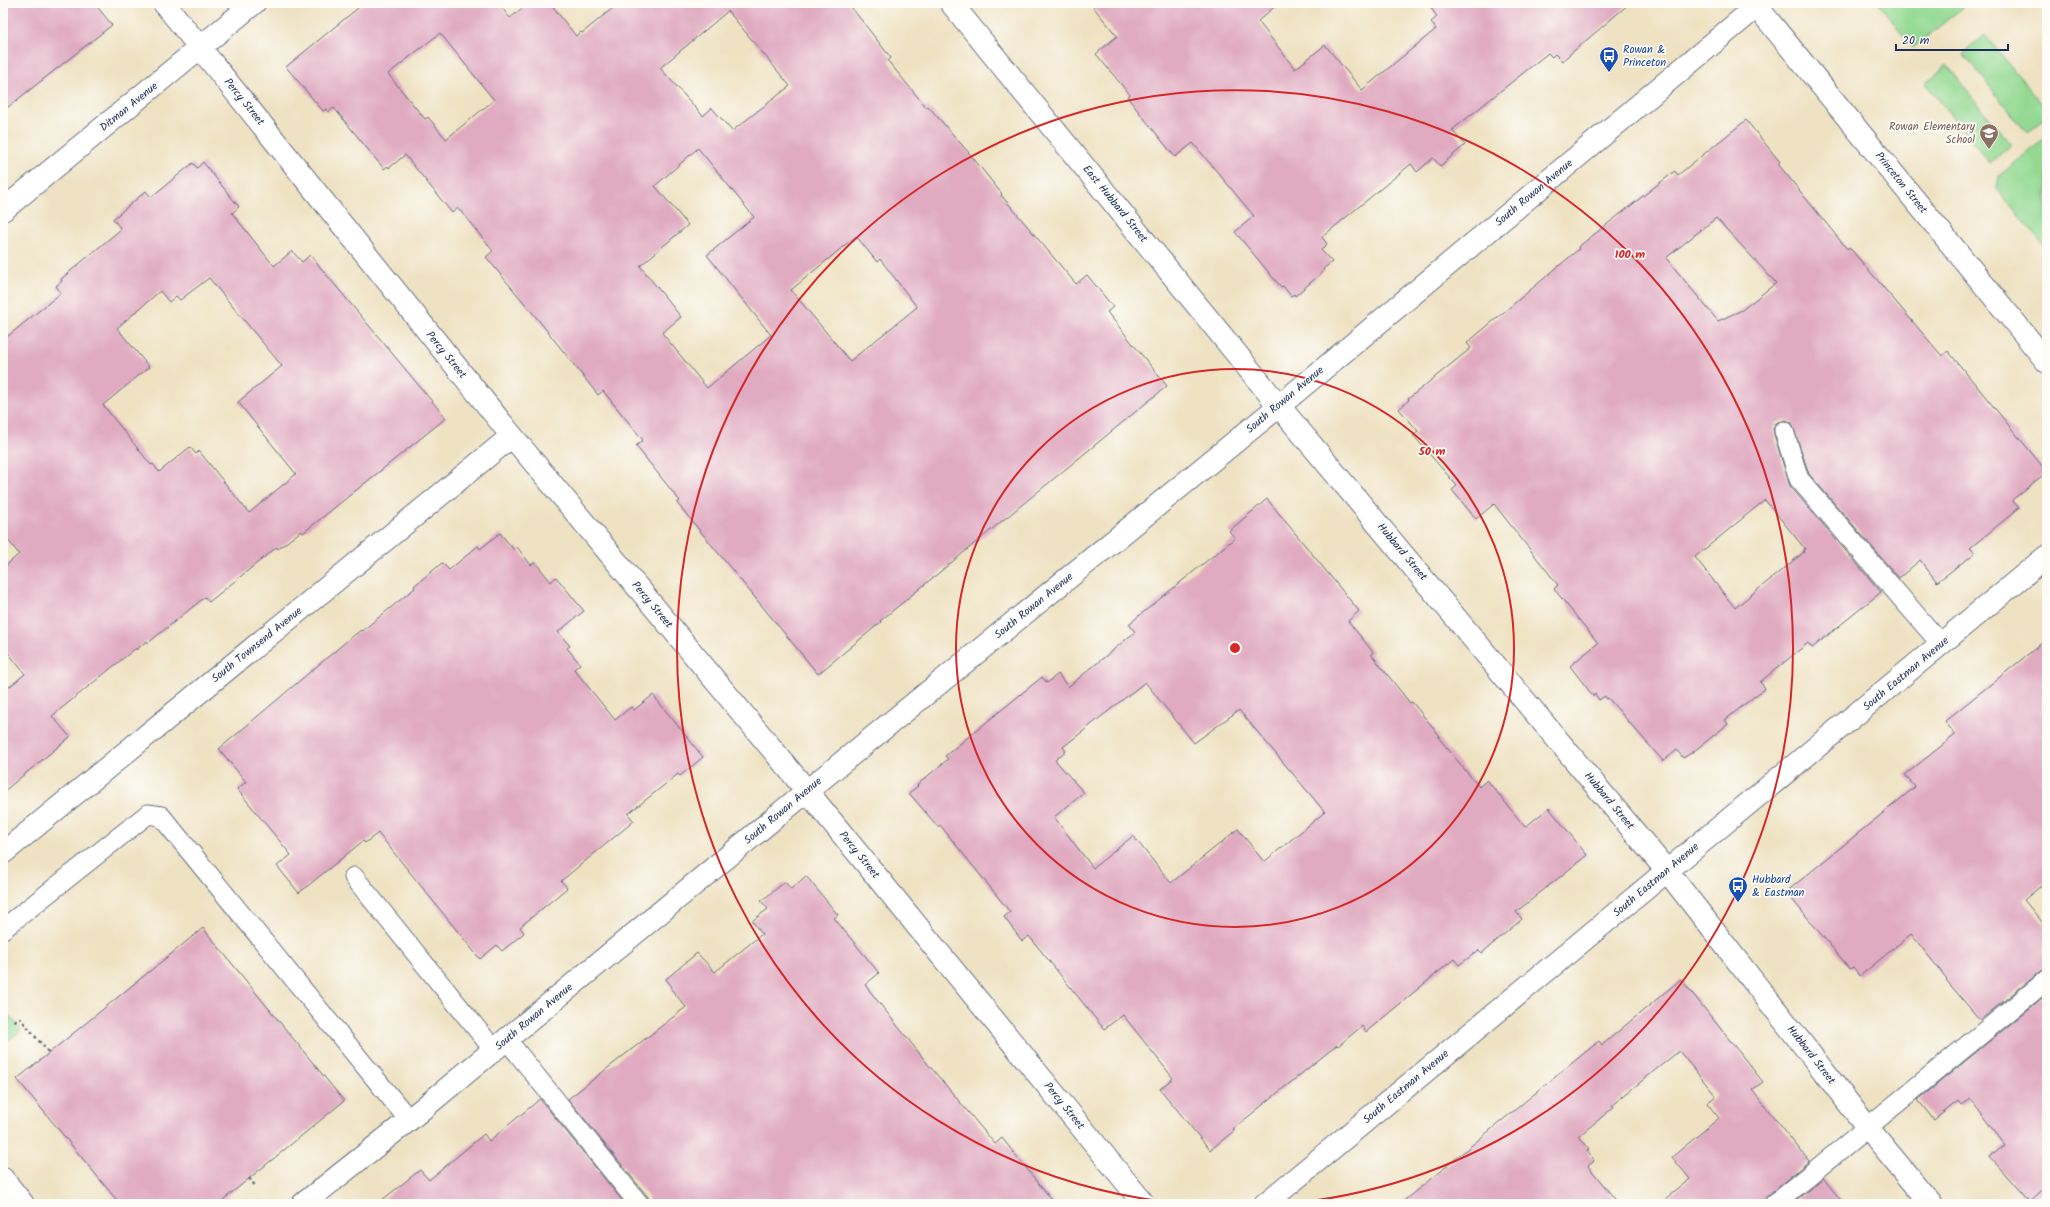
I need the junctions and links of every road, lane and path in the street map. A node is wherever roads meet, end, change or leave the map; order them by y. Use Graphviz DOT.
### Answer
graph roads {
  1 [pos="164,3"];
  2 [pos="254,3"];
  3 [pos="951,3"];
  4 [pos="1758,4"];
  5 [pos="200,48"];
  6 [pos="3,210"];
  7 [pos="2047,362"];
  8 [pos="1279,406"];
  9 [pos="1784,431"];
  10 [pos="512,436"];
  11 [pos="2047,556"];
  12 [pos="1941,644"];
  13 [pos="807,791"];
  14 [pos="3,853"];
  15 [pos="1667,871"];
  16 [pos="354,877"];
  17 [pos="3,929"];
  18 [pos="2047,980"];
  19 [pos="14,1021"];
  20 [pos="500,1045"];
  21 [pos="49,1053"];
  22 [pos="409,1120"];
  23 [pos="1868,1128"];
  24 [pos="249,1178"];
  25 [pos="3,1179"];
  26 [pos="256,1187"];
  27 [pos="23,1204"];
  28 [pos="303,1204"];
  29 [pos="639,1204"];
  30 [pos="1144,1204"];
  31 [pos="1265,1204"];
  32 [pos="1774,1204"];
  33 [pos="1930,1204"];
  1 -- 5 [label="street, Percy Street"];
  2 -- 5 [label="street, Ditman Avenue"];
  3 -- 8 [label="street, East Hubbard Street"];
  4 -- 7 [label="street, Princeton Street"];
  4 -- 8 [label="street, South Rowan Avenue"];
  5 -- 6 [label="street, Ditman Avenue"];
  5 -- 10 [label="street, Percy Street"];
  8 -- 13 [label="street, South Rowan Avenue"];
  8 -- 15 [label="street, Hubbard Street"];
  9 -- 12 [label="lane"];
  10 -- 13 [label="street, Percy Street"];
  10 -- 14 [label="street, South Townsend Avenue"];
  11 -- 12 [label="street, South Eastman Avenue"];
  12 -- 15 [label="street, South Eastman Avenue"];
  13 -- 20 [label="street, South Rowan Avenue"];
  13 -- 30 [label="street, Percy Street"];
  15 -- 23 [label="street, Hubbard Street"];
  15 -- 31 [label="street, South Eastman Avenue"];
  16 -- 20 [label="lane"];
  17 -- 22 [label="lane"];
  18 -- 23 [label="lane"];
  19 -- 21 [label="path"];
  20 -- 22 [label="street, South Rowan Avenue"];
  20 -- 29 [label="lane"];
  22 -- 28 [label="street, South Rowan Avenue"];
  23 -- 32 [label="lane"];
  23 -- 33 [label="street, Hubbard Street"];
  24 -- 26 [label="path"];
  25 -- 27 [label="street"];
}
